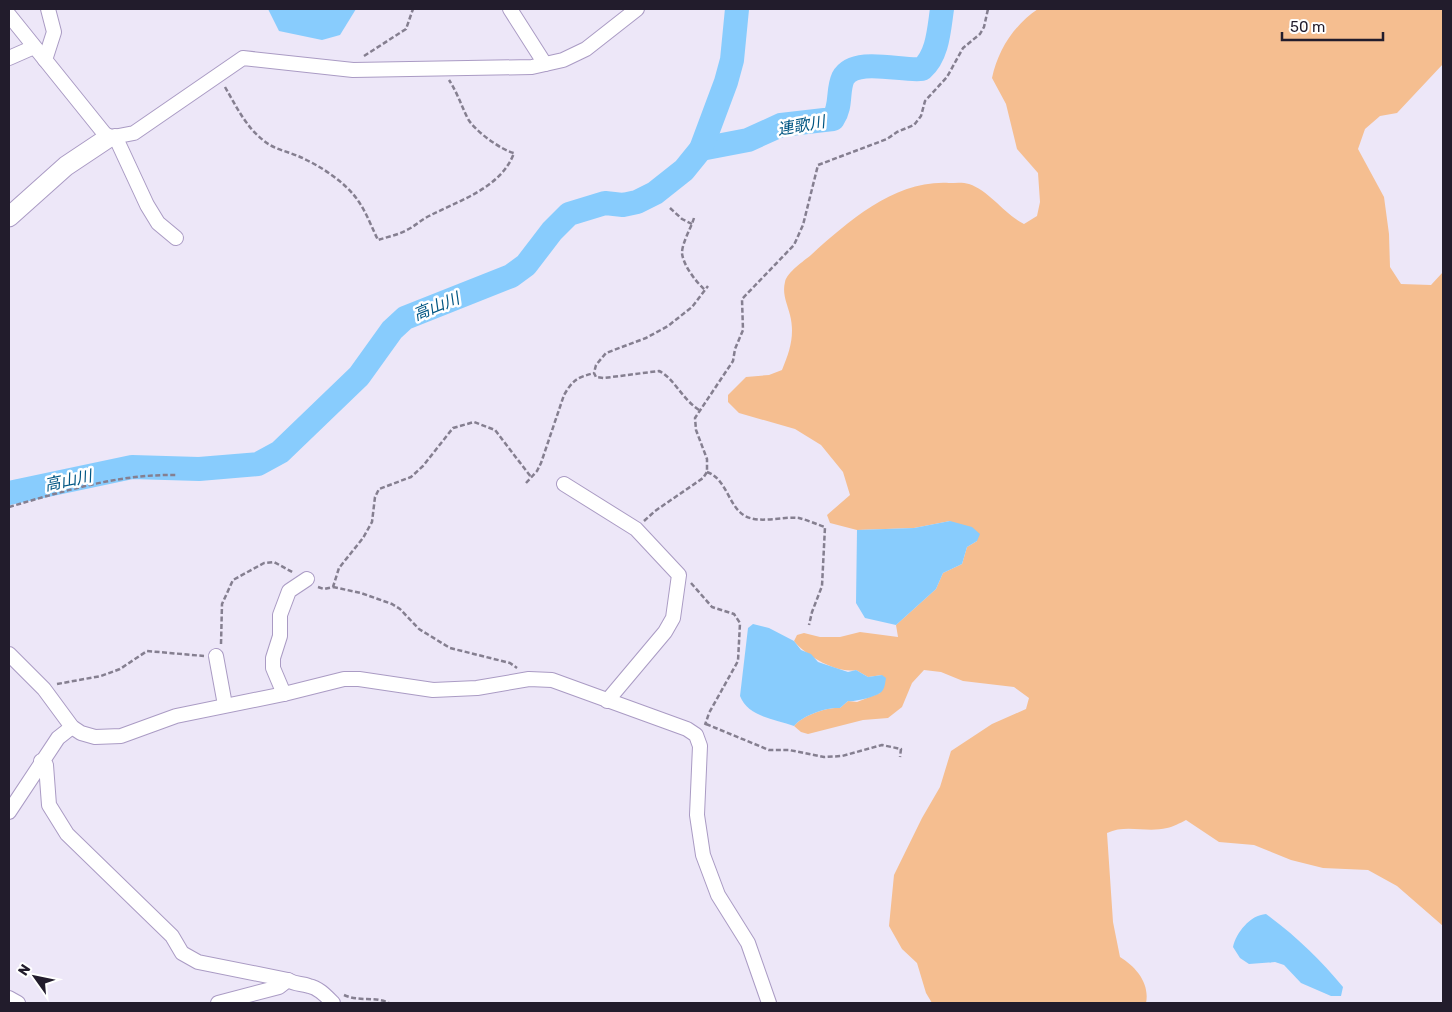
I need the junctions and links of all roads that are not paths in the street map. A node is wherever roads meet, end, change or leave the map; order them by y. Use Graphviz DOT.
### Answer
graph roads {
  1 [pos="48,9"];
  2 [pos="510,9"];
  3 [pos="637,9"];
  4 [pos="9,15"];
  5 [pos="34,46"];
  6 [pos="9,58"];
  7 [pos="45,60"];
  8 [pos="546,64"];
  9 [pos="112,137"];
  10 [pos="9,216"];
  11 [pos="176,238"];
  12 [pos="564,484"];
  13 [pos="306,579"];
  14 [pos="9,654"];
  15 [pos="216,656"];
  16 [pos="284,694"];
  17 [pos="607,701"];
  18 [pos="225,705"];
  19 [pos="72,727"];
  20 [pos="41,761"];
  21 [pos="9,812"];
  22 [pos="288,980"];
  23 [pos="9,998"];
  24 [pos="338,999"];
  25 [pos="18,1003"];
  26 [pos="218,1003"];
  27 [pos="769,1003"];
  1 -- 7 [label="street"];
  2 -- 8 [label="street"];
  3 -- 8 [label="street"];
  4 -- 5 [label="street"];
  5 -- 6 [label="street"];
  5 -- 7 [label="street"];
  7 -- 9 [label="street"];
  8 -- 9 [label="street"];
  9 -- 10 [label="street"];
  9 -- 11 [label="street"];
  12 -- 17 [label="street"];
  13 -- 16 [label="street"];
  14 -- 19 [label="street"];
  15 -- 18 [label="street"];
  16 -- 17 [label="street"];
  16 -- 18 [label="street"];
  17 -- 27 [label="street"];
  18 -- 19 [label="street"];
  19 -- 20 [label="street"];
  20 -- 21 [label="street"];
  20 -- 22 [label="street"];
  22 -- 24 [label="street"];
  22 -- 26 [label="street"];
  23 -- 25 [label="street"];
}
